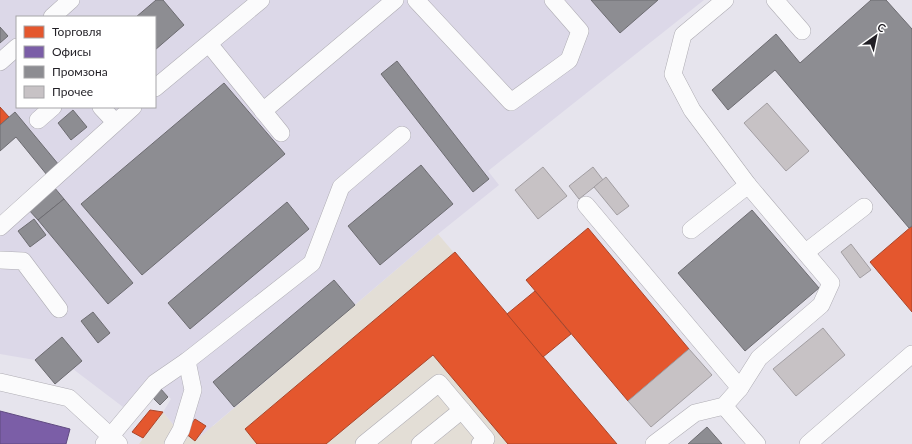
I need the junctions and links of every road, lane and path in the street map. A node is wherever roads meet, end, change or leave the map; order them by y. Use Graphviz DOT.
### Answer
graph roads {
  1 [pos="71,0"];
  2 [pos="261,0"];
  3 [pos="395,0"];
  4 [pos="416,0"];
  5 [pos="553,0"];
  6 [pos="725,0"];
  7 [pos="775,0"];
  8 [pos="53,16"];
  9 [pos="802,32"];
  10 [pos="208,44"];
  11 [pos="16,48"];
  12 [pos="0,62"];
  13 [pos="156,87"];
  14 [pos="52,108"];
  15 [pos="102,108"];
  16 [pos="132,108"];
  17 [pos="263,111"];
  18 [pos="38,120"];
  19 [pos="115,122"];
  20 [pos="281,133"];
  21 [pos="402,134"];
  22 [pos="748,185"];
  23 [pos="586,205"];
  24 [pos="864,207"];
  25 [pos="0,227"];
  26 [pos="691,230"];
  27 [pos="806,252"];
  28 [pos="0,260"];
  29 [pos="59,309"];
  30 [pos="912,354"];
  31 [pos="186,361"];
  32 [pos="0,382"];
  33 [pos="740,388"];
  34 [pos="724,406"];
  35 [pos="462,410"];
  36 [pos="111,442"];
  37 [pos="173,444"];
  38 [pos="364,444"];
  39 [pos="420,444"];
  40 [pos="480,444"];
  41 [pos="654,444"];
  42 [pos="757,444"];
  43 [pos="808,444"];
  1 -- 8 [label="lane"];
  2 -- 10 [label="lane"];
  3 -- 17 [label="lane"];
  4 -- 5 [label="lane"];
  6 -- 22 [label="lane"];
  7 -- 9 [label="lane"];
  10 -- 13 [label="lane"];
  10 -- 17 [label="lane"];
  11 -- 12 [label="lane"];
  14 -- 18 [label="lane"];
  15 -- 19 [label="lane"];
  16 -- 19 [label="lane"];
  17 -- 20 [label="lane"];
  19 -- 25 [label="lane"];
  21 -- 31 [label="lane"];
  22 -- 26 [label="lane"];
  22 -- 27 [label="lane"];
  23 -- 33 [label="lane"];
  24 -- 27 [label="lane"];
  27 -- 33 [label="lane"];
  28 -- 29 [label="lane"];
  30 -- 43 [label="lane"];
  31 -- 36 [label="lane"];
  31 -- 37 [label="lane"];
  32 -- 36 [label="lane"];
  33 -- 34 [label="lane"];
  34 -- 41 [label="lane"];
  34 -- 42 [label="lane"];
  35 -- 38 [label="lane"];
  35 -- 39 [label="lane"];
  35 -- 40 [label="lane"];
}
